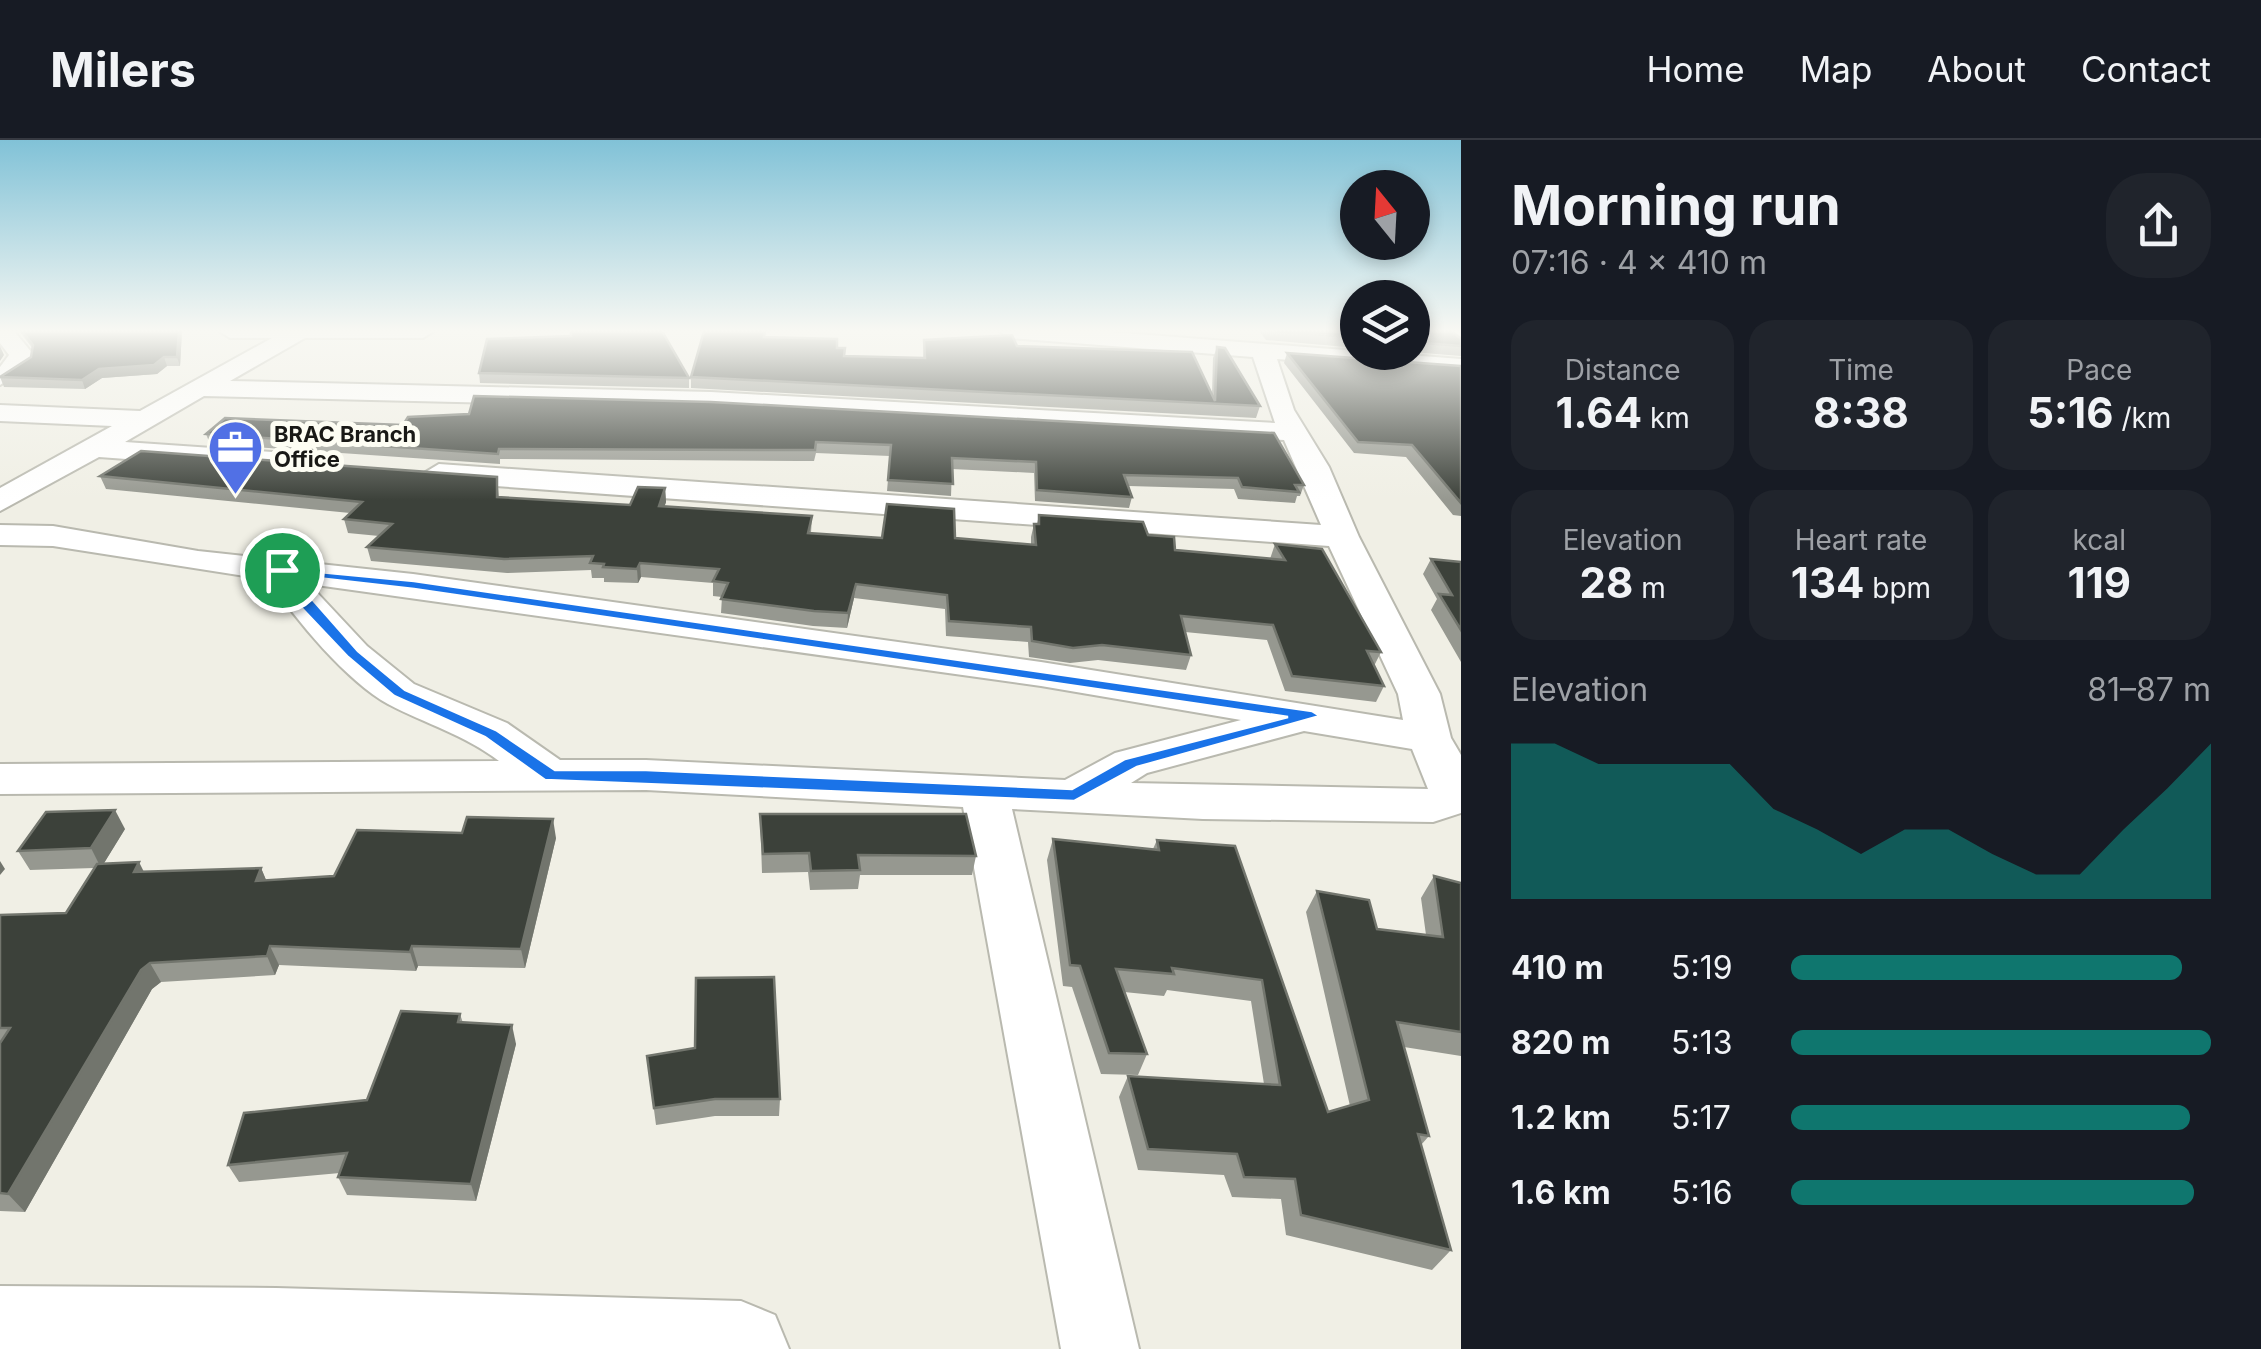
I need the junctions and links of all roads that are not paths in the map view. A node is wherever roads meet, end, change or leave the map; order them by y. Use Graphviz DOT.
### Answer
graph roads {
  1 [pos="1261,387"];
  2 [pos="193,388"];
  3 [pos="0,413"];
  4 [pos="142,419"];
  5 [pos="1291,432"];
  6 [pos="93,448"];
  7 [pos="352,467"];
  8 [pos="408,471"];
  9 [pos="0,501"];
  10 [pos="0,535"];
  11 [pos="1342,538"];
  12 [pos="282,570"];
  13 [pos="1312,716"];
  14 [pos="1429,738"];
  15 [pos="551,776"];
  16 [pos="0,779"];
  17 [pos="984,791"];
  18 [pos="1074,795"];
  19 [pos="1457,799"];
  20 [pos="0,1333"];
  21 [pos="741,1349"];
  22 [pos="1100,1349"];
  1 -- 5 [label="street"];
  2 -- 4 [label="street"];
  2 -- 5 [label="street"];
  3 -- 4 [label="street"];
  4 -- 6 [label="street"];
  5 -- 11 [label="street"];
  6 -- 7 [label="street"];
  6 -- 9 [label="street"];
  8 -- 11 [label="street"];
  10 -- 12 [label="street"];
  11 -- 14 [label="street"];
  12 -- 13 [label="street"];
  12 -- 15 [label="street"];
  13 -- 14 [label="street"];
  13 -- 18 [label="street"];
  14 -- 19 [label="street"];
  15 -- 16 [label="street"];
  15 -- 17 [label="street"];
  17 -- 18 [label="street"];
  17 -- 22 [label="street"];
  18 -- 19 [label="street"];
  20 -- 21 [label="main road"];
}
